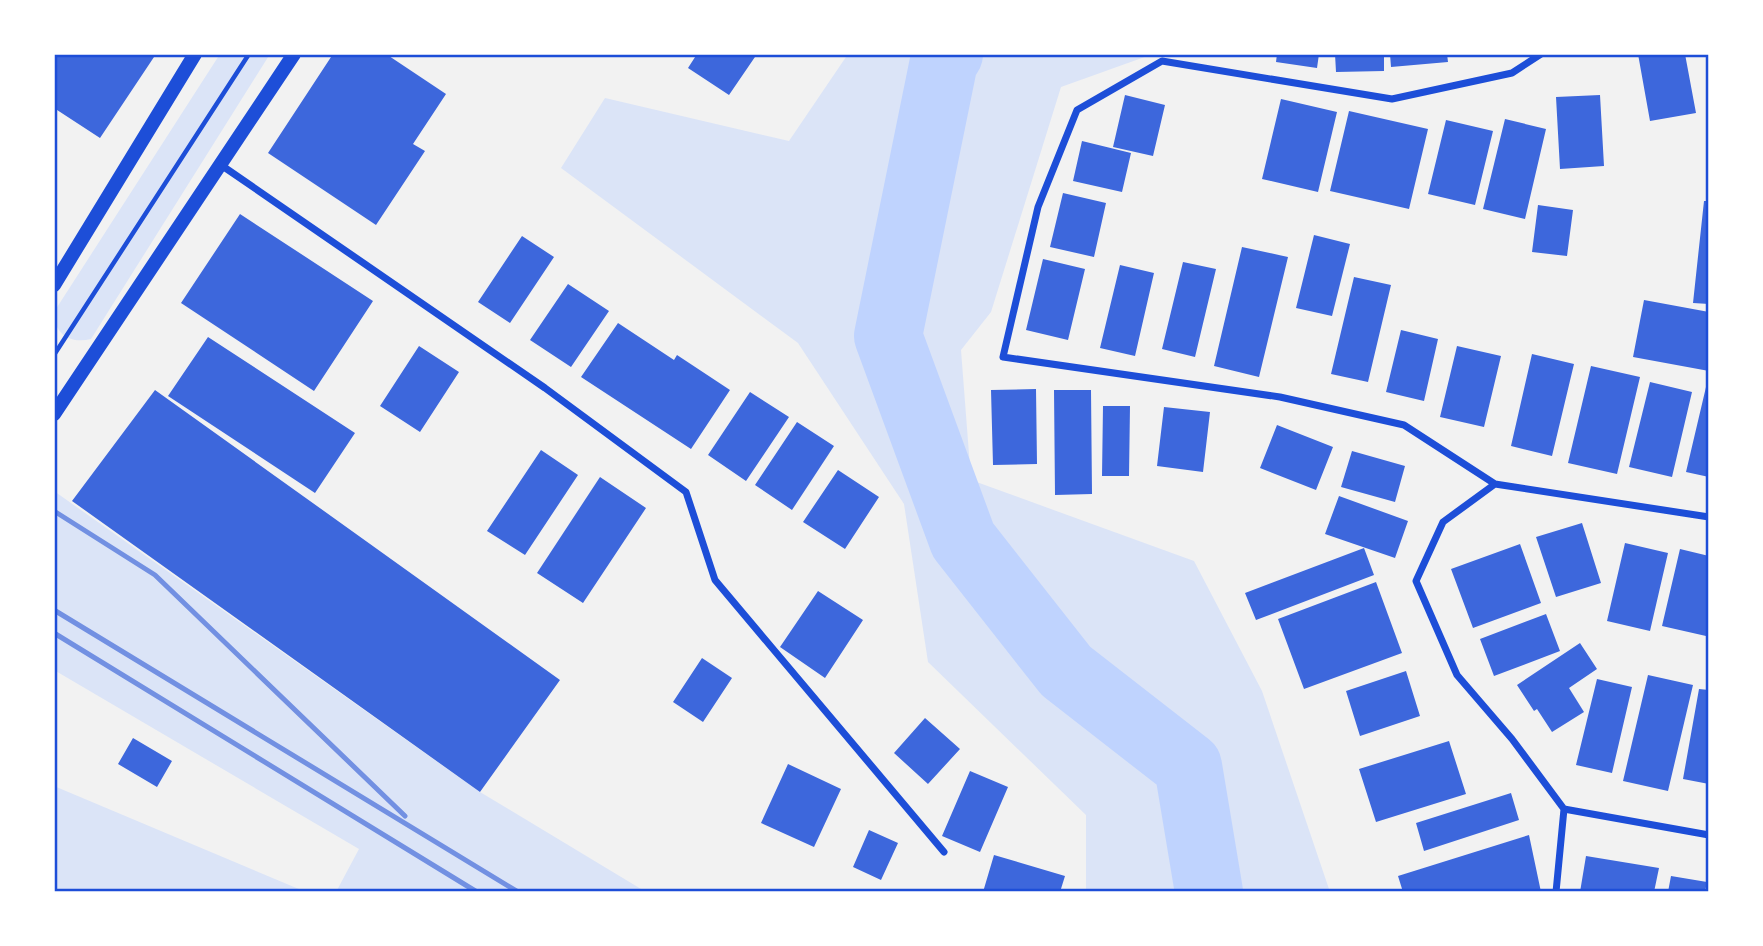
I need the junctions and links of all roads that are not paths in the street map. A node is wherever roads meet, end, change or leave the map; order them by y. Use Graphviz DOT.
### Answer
graph roads {
  1 [pos="195,54"];
  2 [pos="294,54"];
  3 [pos="1541,54"];
  4 [pos="221,165"];
  5 [pos="54,285"];
  6 [pos="54,389"];
  7 [pos="67,398"];
  8 [pos="54,414"];
  9 [pos="1495,484"];
  10 [pos="1709,517"];
  11 [pos="1564,809"];
  12 [pos="1709,835"];
  13 [pos="944,852"];
  14 [pos="1556,892"];
  1 -- 5 [label="main road"];
  2 -- 4 [label="main road"];
  3 -- 9 [label="street"];
  4 -- 7 [label="main road"];
  4 -- 13 [label="street"];
  6 -- 7 [label="main road"];
  7 -- 8 [label="main road"];
  9 -- 10 [label="street"];
  9 -- 11 [label="street"];
  11 -- 12 [label="street"];
  11 -- 14 [label="street"];
}
